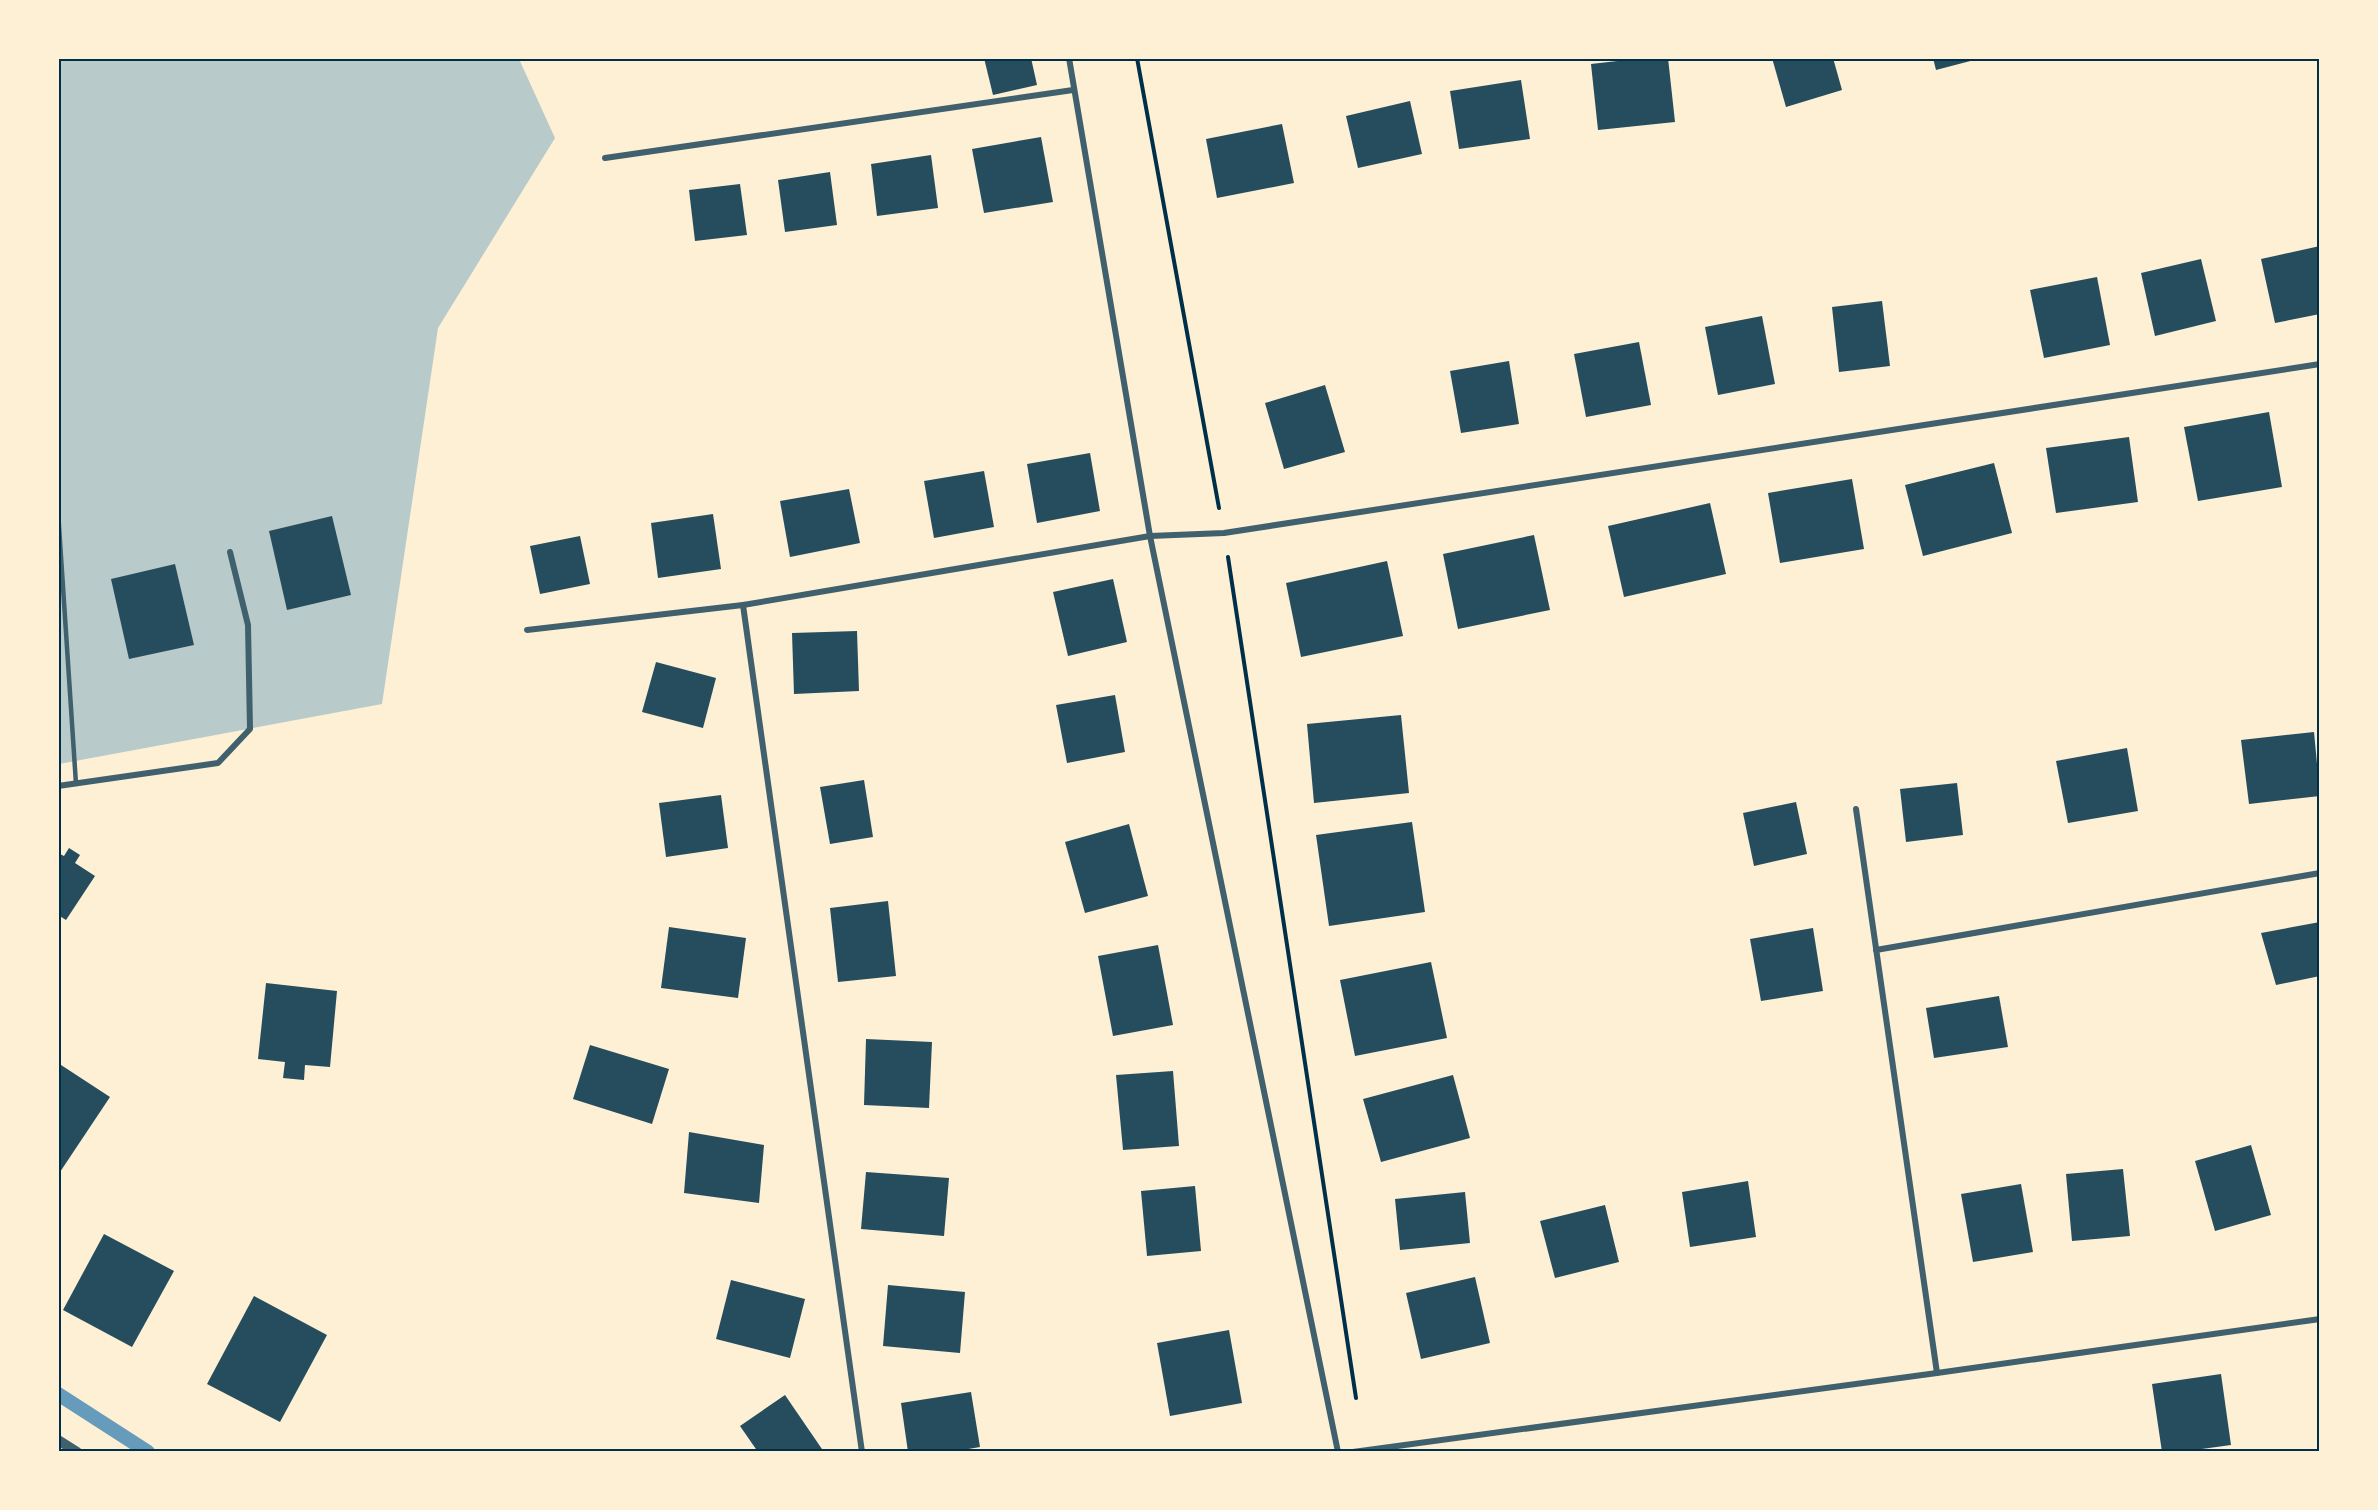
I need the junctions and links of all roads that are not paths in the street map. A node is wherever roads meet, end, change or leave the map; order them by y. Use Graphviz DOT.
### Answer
graph roads {
  1 [pos="1069,58"];
  2 [pos="1073,90"];
  3 [pos="605,158"];
  4 [pos="2319,364"];
  5 [pos="58,511"];
  6 [pos="1150,536"];
  7 [pos="230,552"];
  8 [pos="744,605"];
  9 [pos="527,630"];
  10 [pos="76,784"];
  11 [pos="58,786"];
  12 [pos="1856,809"];
  13 [pos="2319,873"];
  14 [pos="1876,950"];
  15 [pos="2319,1318"];
  16 [pos="1938,1373"];
  17 [pos="58,1440"];
  18 [pos="77,1452"];
  19 [pos="862,1452"];
  20 [pos="1338,1452"];
  21 [pos="1353,1452"];
  1 -- 2 [label="street"];
  2 -- 3 [label="street"];
  2 -- 6 [label="street"];
  4 -- 6 [label="street"];
  5 -- 10 [label="lane"];
  6 -- 8 [label="street"];
  6 -- 20 [label="street"];
  7 -- 10 [label="street"];
  8 -- 9 [label="street"];
  8 -- 19 [label="street"];
  10 -- 11 [label="street"];
  12 -- 14 [label="street"];
  13 -- 14 [label="street"];
  14 -- 16 [label="street"];
  15 -- 16 [label="street"];
  16 -- 21 [label="street"];
  17 -- 18 [label="street"];
}
